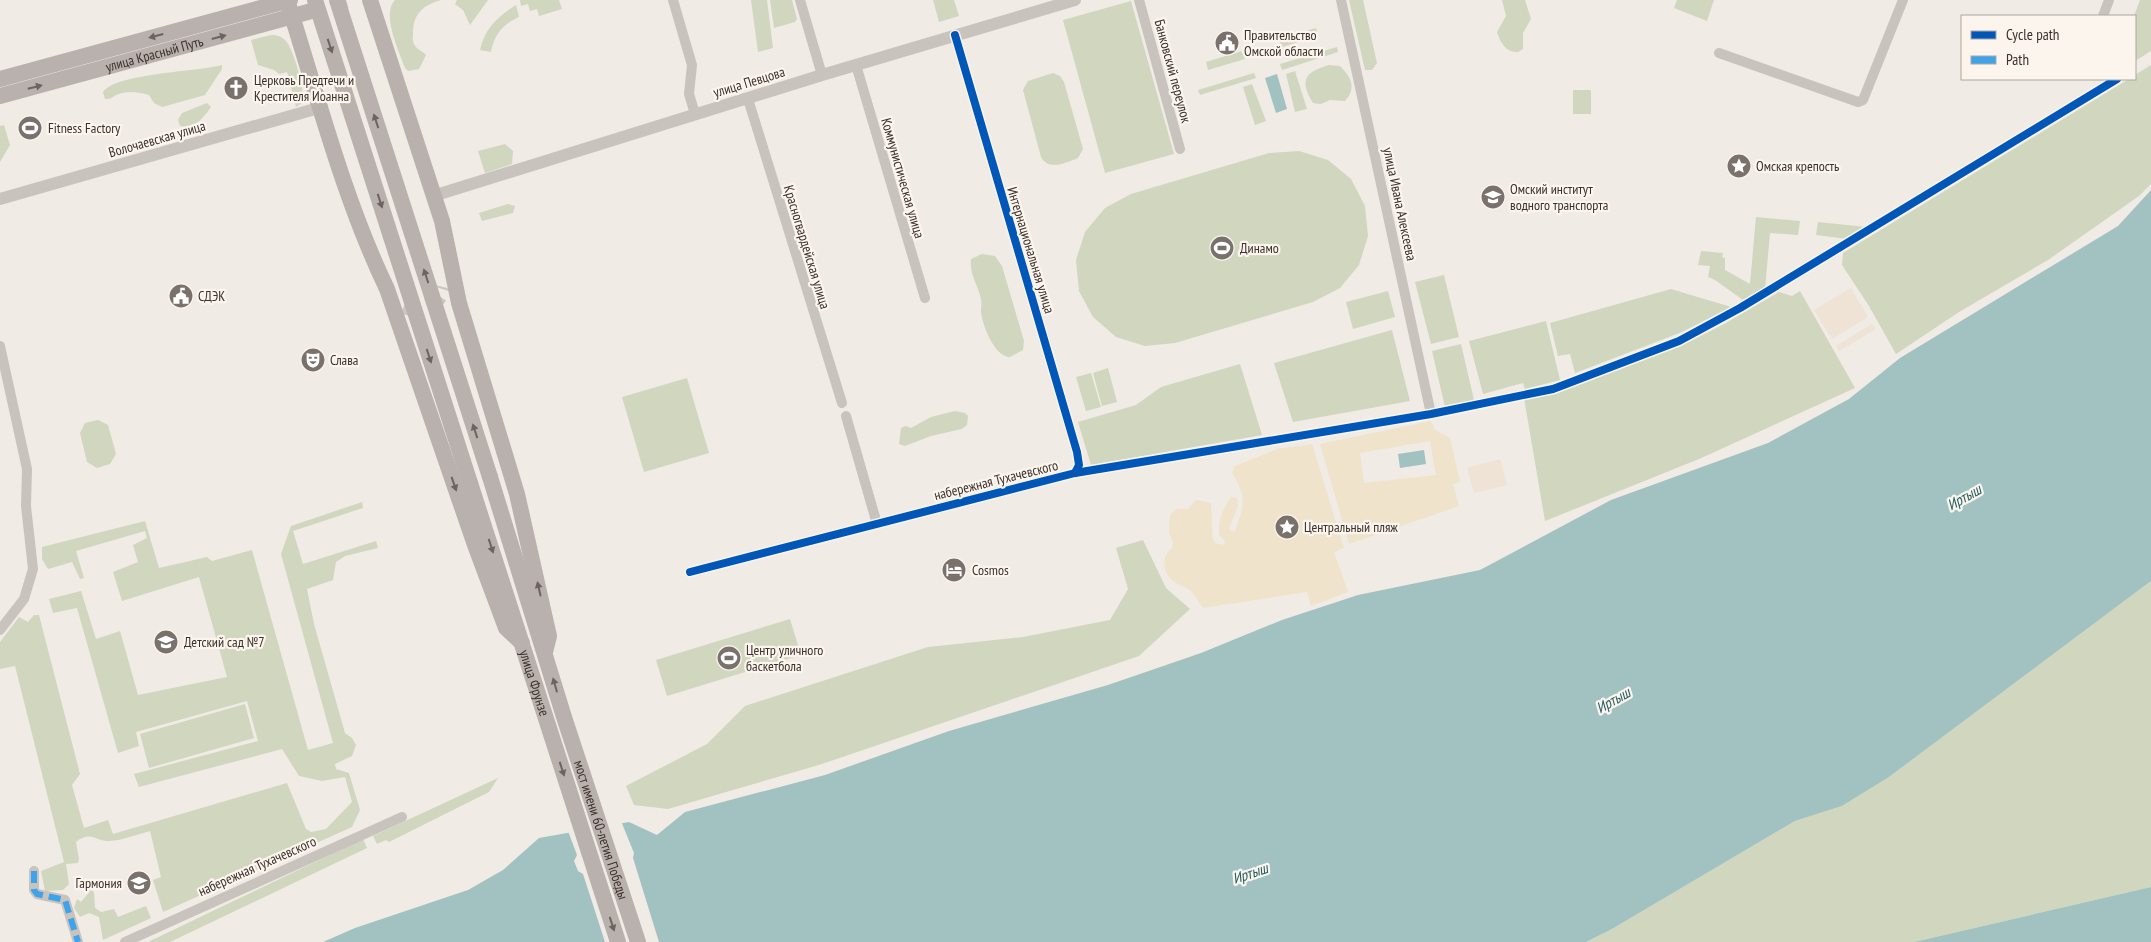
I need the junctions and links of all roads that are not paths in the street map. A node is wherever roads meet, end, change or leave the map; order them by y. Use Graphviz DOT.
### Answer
graph roads {
  1 [pos="288,0"];
  2 [pos="337,0"];
  3 [pos="370,0"];
  4 [pos="673,0"];
  5 [pos="800,0"];
  6 [pos="1075,0"];
  7 [pos="1139,0"];
  8 [pos="1341,0"];
  9 [pos="1903,0"];
  10 [pos="2109,0"];
  11 [pos="305,10"];
  12 [pos="2103,15"];
  13 [pos="955,35"];
  14 [pos="1719,53"];
  15 [pos="856,65"];
  16 [pos="822,75"];
  17 [pos="0,79"];
  18 [pos="0,96"];
  19 [pos="748,99"];
  20 [pos="322,107"];
  21 [pos="696,114"];
  22 [pos="1180,149"];
  23 [pos="433,196"];
  24 [pos="0,199"];
  25 [pos="448,249"];
  26 [pos="443,287"];
  27 [pos="387,289"];
  28 [pos="924,298"];
  29 [pos="404,306"];
  30 [pos="0,346"];
  31 [pos="842,403"];
  32 [pos="1431,414"];
  33 [pos="846,416"];
  34 [pos="1075,473"];
  35 [pos="877,524"];
  36 [pos="690,572"];
  37 [pos="0,630"];
  38 [pos="522,643"];
  39 [pos="546,652"];
  40 [pos="564,717"];
  41 [pos="547,723"];
  42 [pos="402,817"];
  43 [pos="34,871"];
  44 [pos="78,942"];
  45 [pos="125,942"];
  46 [pos="618,942"];
  47 [pos="638,942"];
  1 -- 11 [label="main road"];
  1 -- 17 [label="main road, улица Красный Путь, one-way"];
  39 -- 2 [label="main road, one-way, bridge"];
  3 -- 23 [label="main road"];
  4 -- 21 [label="street"];
  5 -- 16 [label="street"];
  6 -- 13 [label="street, улица Певцова"];
  7 -- 22 [label="street, Банковский переулок"];
  8 -- 32 [label="street, улица Ивана Алексеева"];
  9 -- 14 [label="street"];
  10 -- 12 [label="street"];
  18 -- 11 [label="main road, улица Красный Путь, one-way"];
  11 -- 20 [label="main road"];
  11 -- 38 [label="main road, улица Фрунзе, one-way, bridge"];
  13 -- 15 [label="street, улица Певцова"];
  13 -- 34 [label="street, Интернациональная улица"];
  15 -- 16 [label="street, улица Певцова"];
  15 -- 28 [label="street, Коммунистическая улица"];
  16 -- 19 [label="street, улица Певцова"];
  19 -- 21 [label="street, улица Певцова"];
  19 -- 31 [label="street, Красногвардейская улица"];
  20 -- 24 [label="street, Волочаевская улица"];
  20 -- 27 [label="main road"];
  21 -- 23 [label="street, улица Певцова"];
  23 -- 25 [label="main road"];
  25 -- 26 [label="main road"];
  39 -- 25 [label="main road, one-way"];
  27 -- 29 [label="main road"];
  27 -- 38 [label="main road, one-way"];
  30 -- 37 [label="street"];
  33 -- 35 [label="street"];
  34 -- 35 [label="street, набережная Тухачевского"];
  35 -- 36 [label="street, набережная Тухачевского"];
  38 -- 41 [label="main road, улица Фрунзе"];
  40 -- 39 [label="main road, улица Фрунзе, one-way"];
  40 -- 47 [label="main road, мост имени 60-летия Победы"];
  41 -- 46 [label="main road, мост имени 60-летия Победы, one-way"];
  42 -- 45 [label="street, набережная Тухачевского"];
  43 -- 44 [label="street"];
}
